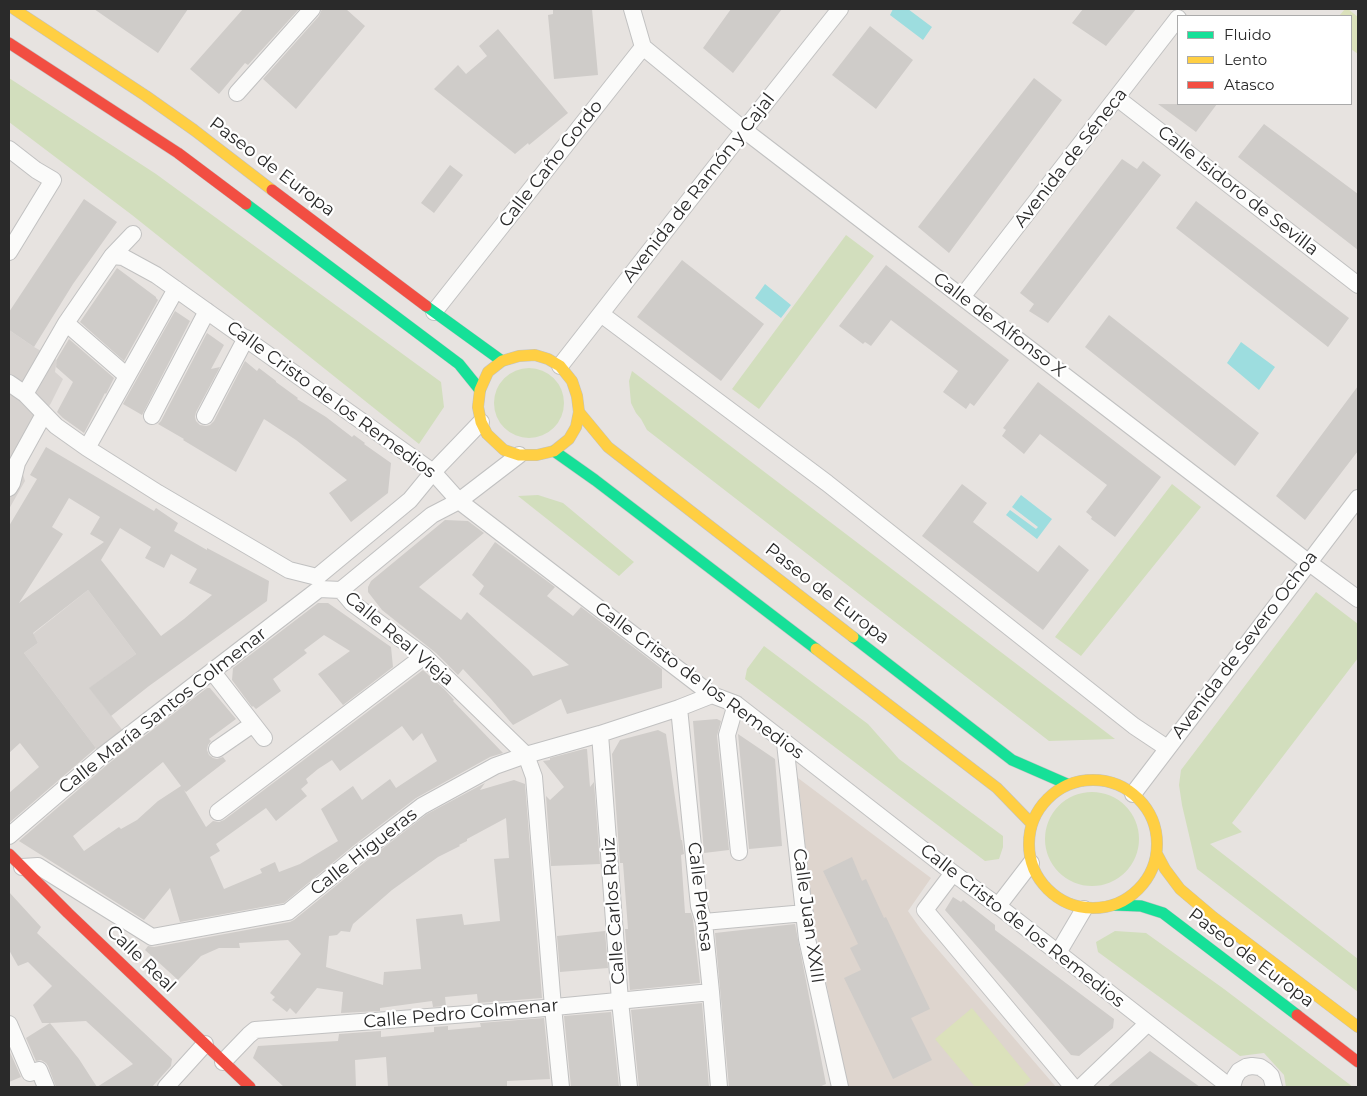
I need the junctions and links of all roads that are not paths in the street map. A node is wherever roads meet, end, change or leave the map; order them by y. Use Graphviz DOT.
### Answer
graph roads {
  1 [pos="14,9"];
  2 [pos="312,9"];
  3 [pos="632,9"];
  4 [pos="840,10"];
  5 [pos="1177,20"];
  6 [pos="9,43"];
  7 [pos="643,47"];
  8 [pos="237,93"];
  9 [pos="1117,98"];
  10 [pos="744,130"];
  11 [pos="9,149"];
  12 [pos="133,234"];
  13 [pos="9,252"];
  14 [pos="112,256"];
  15 [pos="1358,285"];
  16 [pos="176,289"];
  17 [pos="962,297"];
  18 [pos="207,311"];
  19 [pos="434,312"];
  20 [pos="601,314"];
  21 [pos="66,323"];
  22 [pos="246,338"];
  23 [pos="502,361"];
  24 [pos="560,366"];
  25 [pos="127,376"];
  26 [pos="9,383"];
  27 [pos="480,390"];
  28 [pos="25,394"];
  29 [pos="579,412"];
  30 [pos="44,414"];
  31 [pos="152,416"];
  32 [pos="206,416"];
  33 [pos="481,422"];
  34 [pos="87,448"];
  35 [pos="554,451"];
  36 [pos="519,455"];
  37 [pos="433,472"];
  38 [pos="9,488"];
  39 [pos="1358,498"];
  40 [pos="459,501"];
  41 [pos="1308,562"];
  42 [pos="318,583"];
  43 [pos="342,590"];
  44 [pos="1358,599"];
  45 [pos="424,656"];
  46 [pos="212,672"];
  47 [pos="712,695"];
  48 [pos="736,704"];
  49 [pos="679,708"];
  50 [pos="253,724"];
  51 [pos="600,734"];
  52 [pos="264,738"];
  53 [pos="785,743"];
  54 [pos="1167,748"];
  55 [pos="217,749"];
  56 [pos="526,755"];
  57 [pos="1067,784"];
  58 [pos="1133,794"];
  59 [pos="218,812"];
  60 [pos="1031,823"];
  61 [pos="9,836"];
  62 [pos="739,852"];
  63 [pos="1157,854"];
  64 [pos="13,859"];
  65 [pos="1031,863"];
  66 [pos="953,873"];
  67 [pos="1114,905"];
  68 [pos="998,906"];
  69 [pos="1084,908"];
  70 [pos="805,913"];
  71 [pos="704,922"];
  72 [pos="1058,953"];
  73 [pos="711,992"];
  74 [pos="620,1001"];
  75 [pos="553,1007"];
  76 [pos="1148,1023"];
  77 [pos="9,1024"];
  78 [pos="1358,1027"];
  79 [pos="205,1044"];
  80 [pos="223,1062"];
  81 [pos="1358,1062"];
  82 [pos="46,1087"];
  83 [pos="166,1087"];
  84 [pos="250,1087"];
  85 [pos="561,1087"];
  86 [pos="629,1087"];
  87 [pos="719,1087"];
  88 [pos="840,1087"];
  89 [pos="1074,1087"];
  90 [pos="1081,1087"];
  91 [pos="1231,1087"];
  92 [pos="1274,1087"];
  1 -- 19 [label="main road, Paseo de Europa"];
  2 -- 8 [label="street"];
  3 -- 7 [label="street"];
  4 -- 10 [label="street, Avenida de Ramón y Cajal"];
  5 -- 9 [label="street, Avenida de Séneca"];
  6 -- 27 [label="main road"];
  7 -- 10 [label="street, Calle de Alfonso X"];
  7 -- 19 [label="street, Calle Caño Gordo"];
  9 -- 15 [label="street, Calle Isidoro de Sevilla"];
  9 -- 17 [label="street, Avenida de Séneca"];
  10 -- 17 [label="street, Calle de Alfonso X"];
  10 -- 20 [label="street, Avenida de Ramón y Cajal"];
  11 -- 13 [label="street"];
  12 -- 14 [label="street"];
  14 -- 16 [label="street, Calle Cristo de los Remedios"];
  14 -- 21 [label="street"];
  16 -- 18 [label="street, Calle Cristo de los Remedios"];
  16 -- 25 [label="street"];
  17 -- 41 [label="street, Calle de Alfonso X"];
  18 -- 22 [label="street, Calle Cristo de los Remedios"];
  18 -- 31 [label="street"];
  19 -- 23 [label="main road, Paseo de Europa"];
  20 -- 24 [label="street, Avenida de Ramón y Cajal"];
  20 -- 54 [label="street"];
  21 -- 25 [label="street"];
  21 -- 28 [label="street"];
  22 -- 32 [label="street"];
  22 -- 37 [label="street, Calle Cristo de los Remedios"];
  23 -- 24 [label="main road"];
  23 -- 27 [label="main road"];
  24 -- 29 [label="main road"];
  25 -- 34 [label="street"];
  26 -- 28 [label="street, Calle Real Vieja"];
  27 -- 33 [label="main road"];
  28 -- 30 [label="street, Calle Real Vieja"];
  29 -- 35 [label="main road"];
  29 -- 57 [label="main road, Paseo de Europa"];
  30 -- 34 [label="street, Calle Real Vieja"];
  30 -- 38 [label="street"];
  33 -- 36 [label="main road"];
  33 -- 37 [label="street, Calle María Santos Colmenar"];
  34 -- 42 [label="street, Calle Real Vieja"];
  35 -- 36 [label="main road"];
  35 -- 60 [label="main road"];
  36 -- 40 [label="street"];
  37 -- 40 [label="street, Calle Cristo de los Remedios"];
  37 -- 42 [label="street, Calle María Santos Colmenar"];
  39 -- 41 [label="street, Avenida de Severo Ochoa"];
  40 -- 43 [label="street"];
  40 -- 47 [label="street, Calle Cristo de los Remedios"];
  41 -- 44 [label="street, Calle de Alfonso X"];
  41 -- 54 [label="street, Avenida de Severo Ochoa"];
  42 -- 43 [label="street, Calle Real Vieja"];
  42 -- 46 [label="street, Calle María Santos Colmenar"];
  43 -- 45 [label="street, Calle Real Vieja"];
  45 -- 56 [label="street, Calle Real Vieja"];
  45 -- 59 [label="street"];
  46 -- 50 [label="street"];
  46 -- 61 [label="street, Calle María Santos Colmenar"];
  47 -- 48 [label="street, Calle Cristo de los Remedios"];
  47 -- 49 [label="street, Calle Higueras"];
  48 -- 53 [label="street, Calle Cristo de los Remedios"];
  48 -- 62 [label="street"];
  49 -- 51 [label="street, Calle Higueras"];
  49 -- 71 [label="street, Calle Prensa"];
  50 -- 52 [label="street"];
  50 -- 55 [label="street"];
  51 -- 56 [label="street, Calle Higueras"];
  51 -- 74 [label="street, Calle Carlos Ruiz"];
  53 -- 66 [label="street, Calle Cristo de los Remedios"];
  53 -- 70 [label="street, Calle Juan XXIII"];
  54 -- 58 [label="street, Avenida de Severo Ochoa"];
  56 -- 64 [label="street, Calle Higueras"];
  56 -- 75 [label="street, Calle Real Vieja"];
  57 -- 58 [label="main road"];
  57 -- 60 [label="main road"];
  58 -- 63 [label="main road"];
  60 -- 65 [label="main road"];
  63 -- 67 [label="main road"];
  63 -- 78 [label="main road, Paseo de Europa"];
  64 -- 79 [label="main road, Calle Real"];
  65 -- 68 [label="street"];
  65 -- 69 [label="main road"];
  66 -- 68 [label="street, Calle Cristo de los Remedios"];
  66 -- 89 [label="street"];
  67 -- 69 [label="main road"];
  67 -- 81 [label="main road, Paseo de Europa"];
  68 -- 72 [label="street, Calle Cristo de los Remedios"];
  69 -- 72 [label="street"];
  70 -- 71 [label="street"];
  70 -- 88 [label="street, Calle Juan XXIII"];
  71 -- 73 [label="street, Calle Prensa"];
  72 -- 76 [label="street, Calle Cristo de los Remedios"];
  73 -- 74 [label="street, Calle Pedro Colmenar"];
  73 -- 87 [label="street, Calle Prensa"];
  74 -- 75 [label="street, Calle Pedro Colmenar"];
  74 -- 86 [label="street, Calle Carlos Ruiz"];
  75 -- 80 [label="street, Calle Pedro Colmenar"];
  75 -- 85 [label="street, Calle Real Vieja"];
  76 -- 90 [label="street"];
  76 -- 91 [label="street, Calle Cristo de los Remedios"];
  77 -- 82 [label="street"];
  79 -- 80 [label="main road, Calle Real"];
  79 -- 83 [label="street"];
  80 -- 84 [label="main road, Calle Real"];
  91 -- 92 [label="street"];
}
